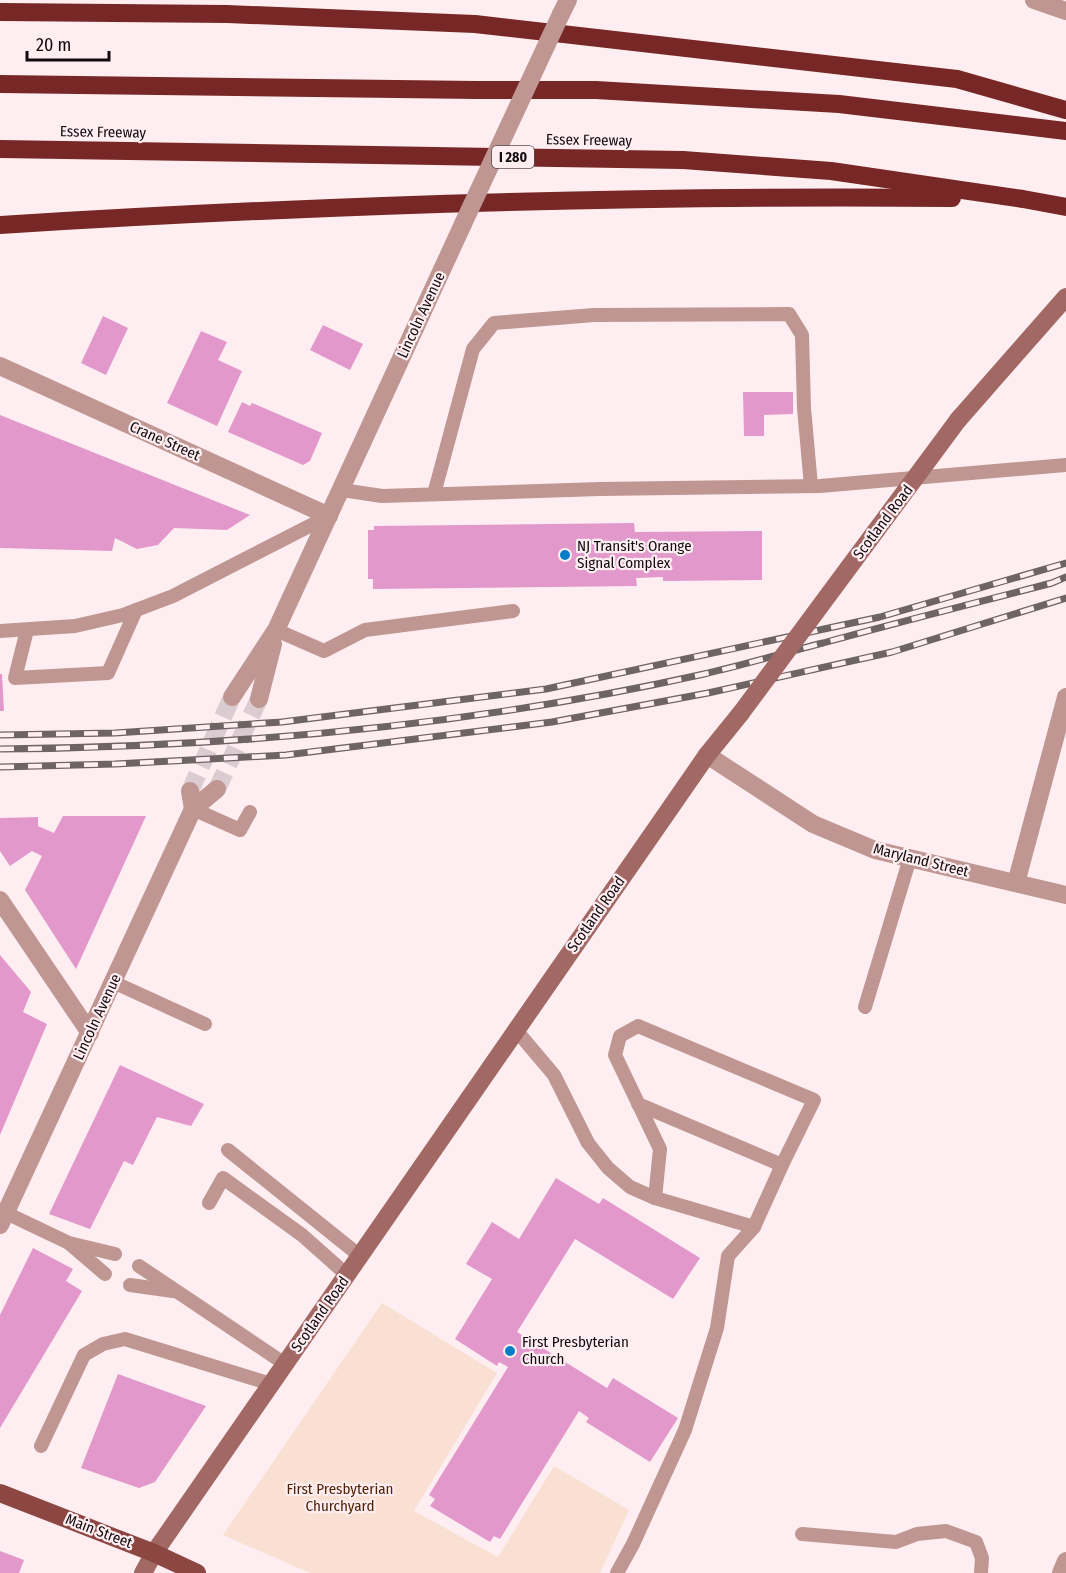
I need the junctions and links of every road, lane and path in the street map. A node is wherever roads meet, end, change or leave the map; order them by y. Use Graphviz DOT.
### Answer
graph roads {
  1 [pos="1034,0"];
  2 [pos="565,7"];
  3 [pos="1066,11"];
  4 [pos="0,12"];
  5 [pos="0,84"];
  6 [pos="1066,110"];
  7 [pos="1066,131"];
  8 [pos="0,149"];
  9 [pos="1023,199"];
  10 [pos="1066,207"];
  11 [pos="0,225"];
  12 [pos="1066,297"];
  13 [pos="0,366"];
  14 [pos="1066,465"];
  15 [pos="811,486"];
  16 [pos="342,490"];
  17 [pos="434,495"];
  18 [pos="329,516"];
  19 [pos="136,610"];
  20 [pos="513,611"];
  21 [pos="27,630"];
  22 [pos="276,630"];
  23 [pos="0,631"];
  24 [pos="1066,697"];
  25 [pos="232,698"];
  26 [pos="259,699"];
  27 [pos="707,755"];
  28 [pos="217,789"];
  29 [pos="190,791"];
  30 [pos="193,809"];
  31 [pos="249,812"];
  32 [pos="910,858"];
  33 [pos="1016,882"];
  34 [pos="1066,895"];
  35 [pos="0,900"];
  36 [pos="113,982"];
  37 [pos="865,1007"];
  38 [pos="206,1024"];
  39 [pos="516,1030"];
  40 [pos="90,1033"];
  41 [pos="638,1104"];
  42 [pos="228,1150"];
  43 [pos="782,1164"];
  44 [pos="655,1198"];
  45 [pos="209,1203"];
  46 [pos="3,1219"];
  47 [pos="754,1227"];
  48 [pos="69,1243"];
  49 [pos="115,1254"];
  50 [pos="360,1256"];
  51 [pos="139,1266"];
  52 [pos="105,1274"];
  53 [pos="347,1275"];
  54 [pos="130,1285"];
  55 [pos="175,1291"];
  56 [pos="285,1364"];
  57 [pos="271,1384"];
  58 [pos="42,1446"];
  59 [pos="0,1492"];
  60 [pos="802,1534"];
  61 [pos="154,1553"];
  62 [pos="1066,1561"];
  63 [pos="143,1573"];
  64 [pos="197,1573"];
  65 [pos="617,1573"];
  66 [pos="981,1573"];
  67 [pos="1061,1573"];
  1 -- 3 [label="street"];
  2 -- 16 [label="street, Lincoln Avenue, bridge"];
  4 -- 6 [label="highway"];
  5 -- 7 [label="highway"];
  8 -- 9 [label="highway, Essex Freeway / I 280"];
  9 -- 10 [label="highway, Essex Freeway / I 280"];
  9 -- 11 [label="highway"];
  12 -- 27 [label="main road, Scotland Road, bridge"];
  13 -- 18 [label="street, Crane Street"];
  14 -- 15 [label="lane"];
  15 -- 17 [label="lane"];
  15 -- 17 [label="lane"];
  16 -- 17 [label="lane"];
  16 -- 18 [label="street, Lincoln Avenue"];
  18 -- 19 [label="lane"];
  18 -- 22 [label="street, Lincoln Avenue"];
  19 -- 21 [label="lane"];
  19 -- 21 [label="lane"];
  20 -- 22 [label="lane"];
  21 -- 23 [label="lane"];
  22 -- 25 [label="street, Lincoln Avenue"];
  22 -- 26 [label="street, Lincoln Avenue"];
  24 -- 33 [label="street"];
  27 -- 32 [label="street, Maryland Street"];
  27 -- 39 [label="main road, Scotland Road"];
  28 -- 30 [label="street, Lincoln Avenue"];
  29 -- 30 [label="street"];
  30 -- 31 [label="lane"];
  30 -- 36 [label="street, Lincoln Avenue"];
  32 -- 33 [label="street, Maryland Street"];
  32 -- 37 [label="lane"];
  33 -- 34 [label="street, Maryland Street"];
  35 -- 40 [label="street"];
  36 -- 38 [label="lane"];
  36 -- 40 [label="street, Lincoln Avenue"];
  39 -- 44 [label="lane"];
  39 -- 50 [label="main road, Scotland Road"];
  40 -- 46 [label="street, Lincoln Avenue"];
  41 -- 43 [label="lane"];
  41 -- 43 [label="lane"];
  41 -- 44 [label="lane"];
  42 -- 50 [label="lane"];
  43 -- 47 [label="lane"];
  44 -- 47 [label="lane"];
  45 -- 53 [label="lane"];
  46 -- 48 [label="lane"];
  47 -- 65 [label="lane"];
  48 -- 49 [label="lane"];
  48 -- 52 [label="lane"];
  50 -- 53 [label="main road, Scotland Road"];
  51 -- 55 [label="lane"];
  53 -- 56 [label="main road, Scotland Road"];
  54 -- 55 [label="lane"];
  55 -- 56 [label="lane"];
  56 -- 57 [label="main road, Scotland Road"];
  57 -- 58 [label="lane"];
  57 -- 61 [label="main road, Scotland Road"];
  59 -- 61 [label="main road, Main Street"];
  60 -- 66 [label="lane"];
  61 -- 63 [label="main road, Scotland Road"];
  61 -- 64 [label="main road, Main Street"];
  62 -- 67 [label="street"];
}
